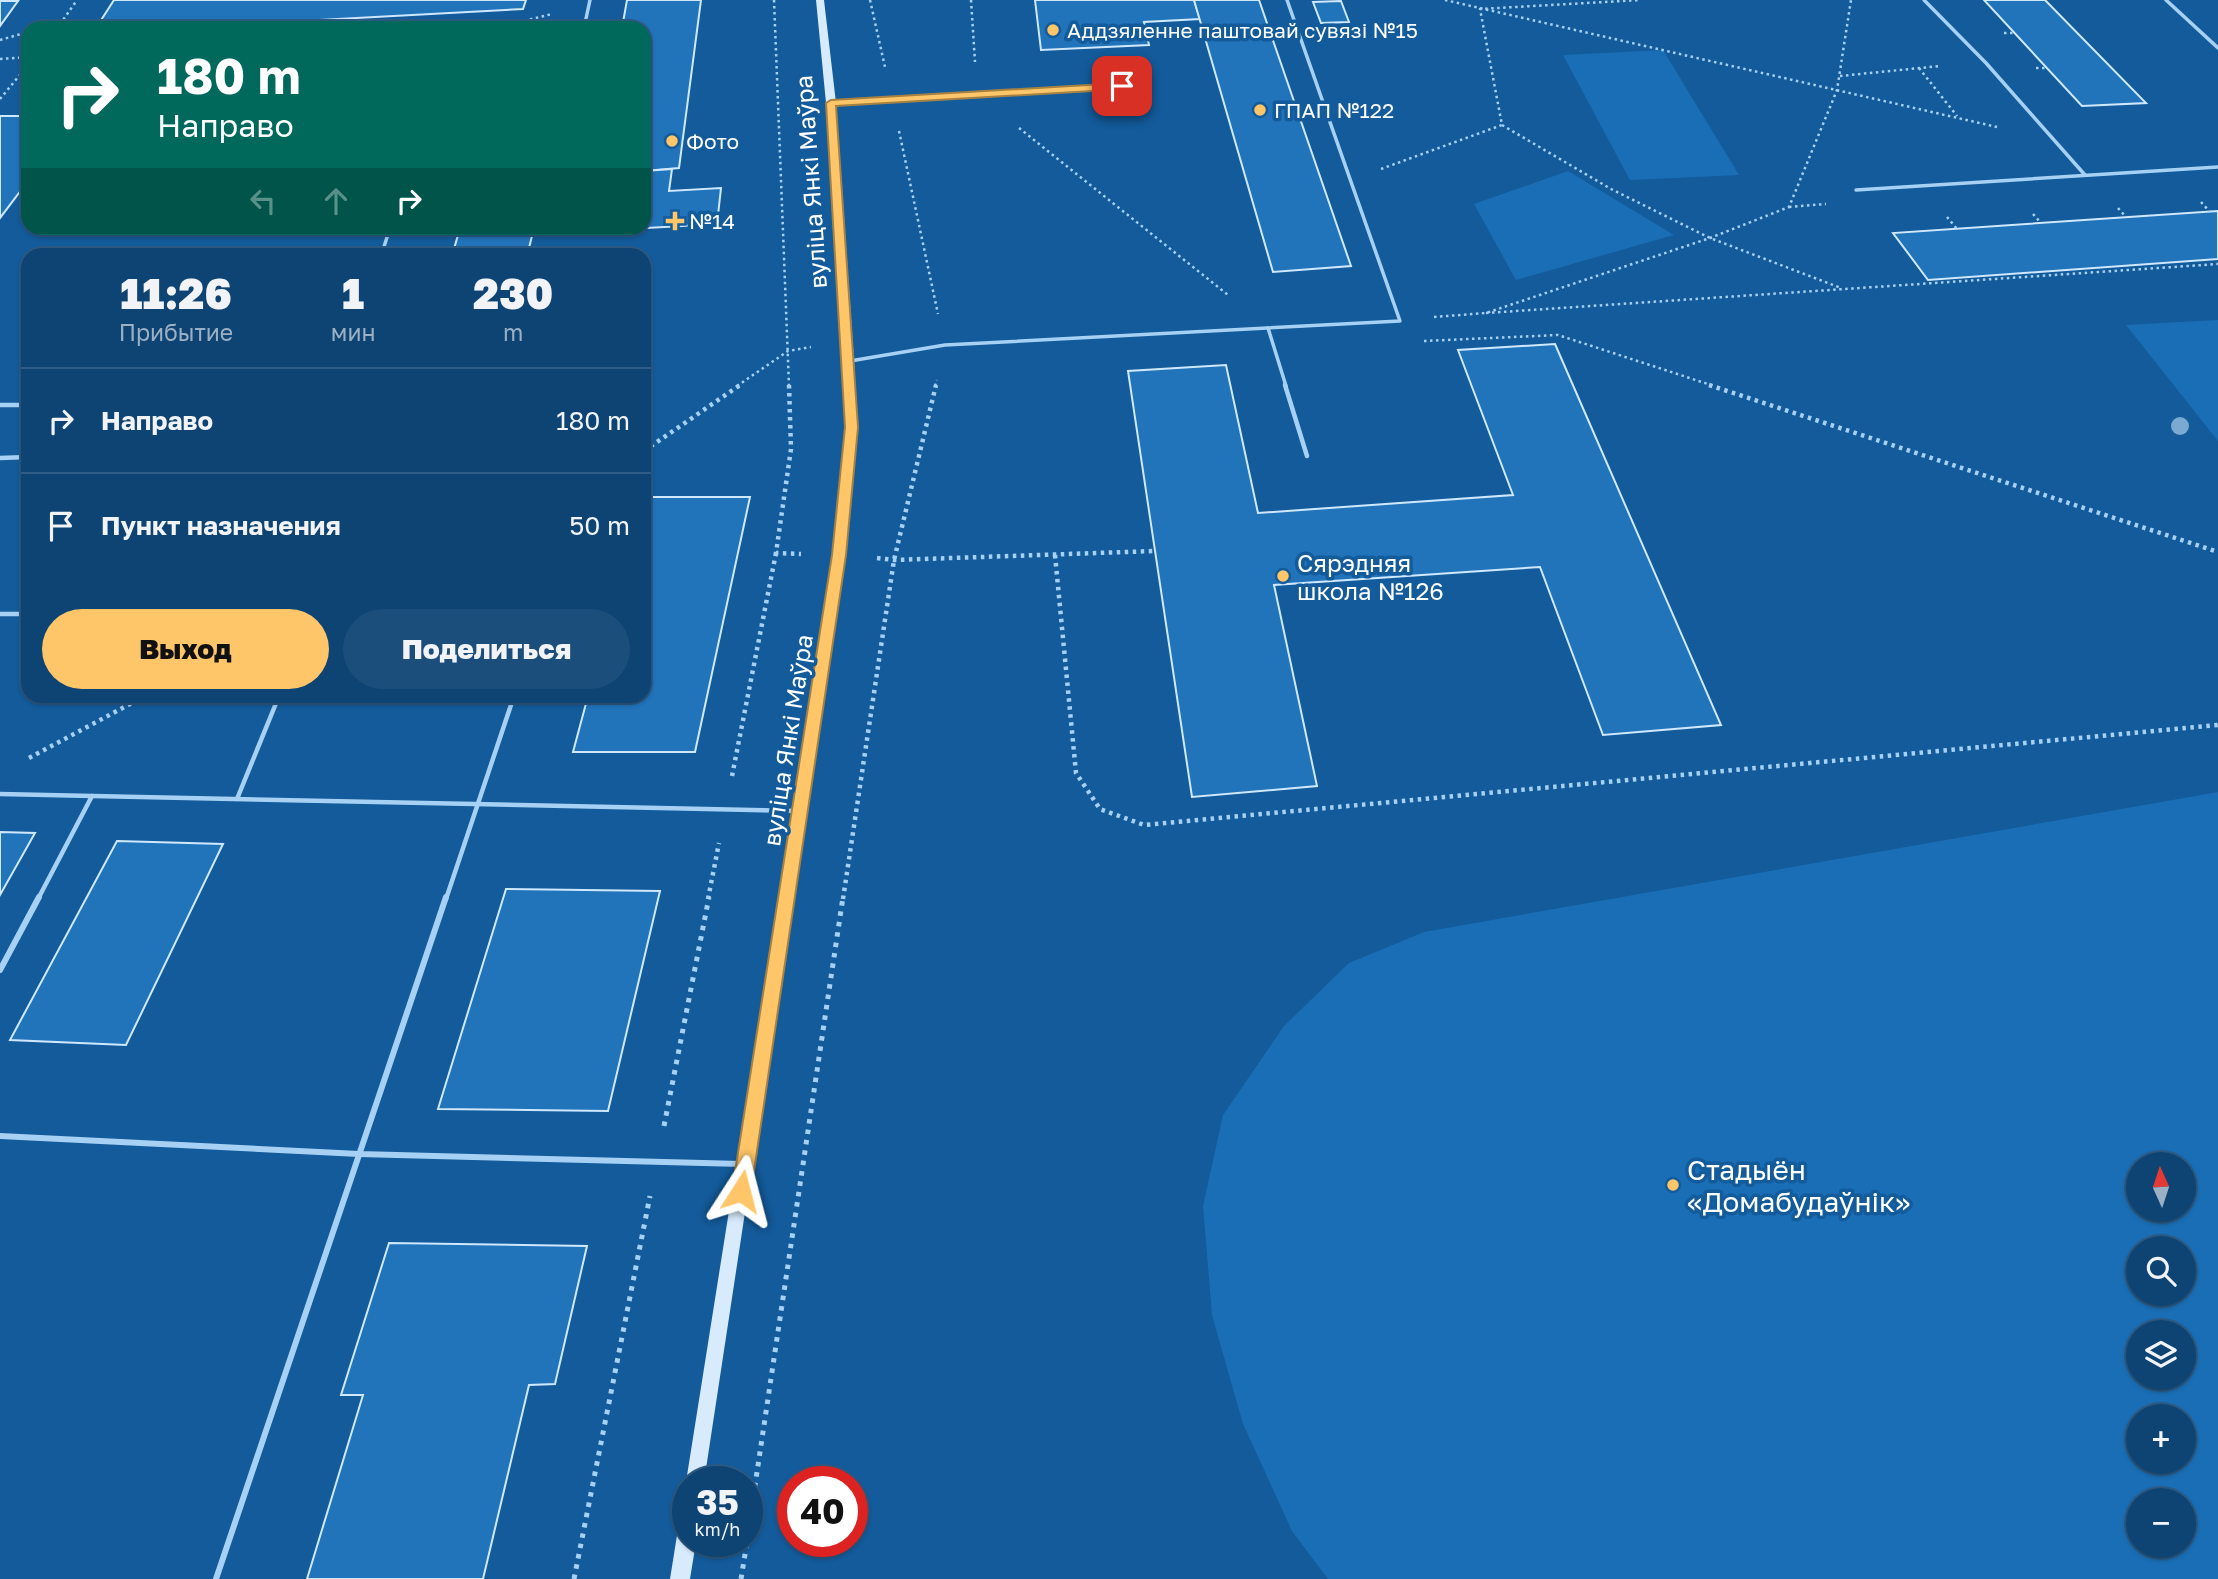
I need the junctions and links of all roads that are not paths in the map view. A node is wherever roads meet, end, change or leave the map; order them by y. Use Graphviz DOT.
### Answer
graph roads {
  1 [pos="820,0"];
  2 [pos="1287,0"];
  3 [pos="1924,0"];
  4 [pos="2166,0"];
  5 [pos="590,2"];
  6 [pos="586,21"];
  7 [pos="2218,48"];
  8 [pos="1147,85"];
  9 [pos="831,103"];
  10 [pos="2218,167"];
  11 [pos="2085,176"];
  12 [pos="1856,190"];
  13 [pos="1268,328"];
  14 [pos="849,361"];
  15 [pos="0,405"];
  16 [pos="21,405"];
  17 [pos="1307,456"];
  18 [pos="21,457"];
  19 [pos="0,458"];
  20 [pos="0,614"];
  21 [pos="21,614"];
  22 [pos="276,703"];
  23 [pos="512,703"];
  24 [pos="0,794"];
  25 [pos="92,796"];
  26 [pos="237,799"];
  27 [pos="477,806"];
  28 [pos="801,811"];
  29 [pos="0,970"];
  30 [pos="0,1136"];
  31 [pos="359,1154"];
  32 [pos="746,1164"];
  33 [pos="698,1466"];
  34 [pos="684,1557"];
  35 [pos="216,1579"];
  36 [pos="680,1579"];
  1 -- 9 [label="street, вуліца Янкі Маўра"];
  2 -- 13 [label="lane"];
  3 -- 11 [label="lane"];
  4 -- 7 [label="lane"];
  5 -- 6 [label="lane"];
  8 -- 9 [label="lane"];
  9 -- 14 [label="street, вуліца Янкі Маўра"];
  10 -- 11 [label="lane"];
  11 -- 12 [label="lane"];
  13 -- 14 [label="lane"];
  13 -- 17 [label="lane"];
  14 -- 28 [label="street, вуліца Янкі Маўра"];
  15 -- 16 [label="lane"];
  18 -- 19 [label="lane"];
  20 -- 21 [label="lane"];
  22 -- 26 [label="lane"];
  23 -- 27 [label="lane"];
  24 -- 25 [label="lane"];
  25 -- 26 [label="lane"];
  25 -- 29 [label="lane"];
  26 -- 27 [label="lane"];
  27 -- 28 [label="lane"];
  27 -- 31 [label="lane"];
  28 -- 32 [label="street, вуліца Янкі Маўра"];
  30 -- 31 [label="lane"];
  31 -- 32 [label="lane"];
  31 -- 35 [label="lane"];
  32 -- 33 [label="street, вуліца Янкі Маўра"];
  34 -- 36 [label="street"];
}
